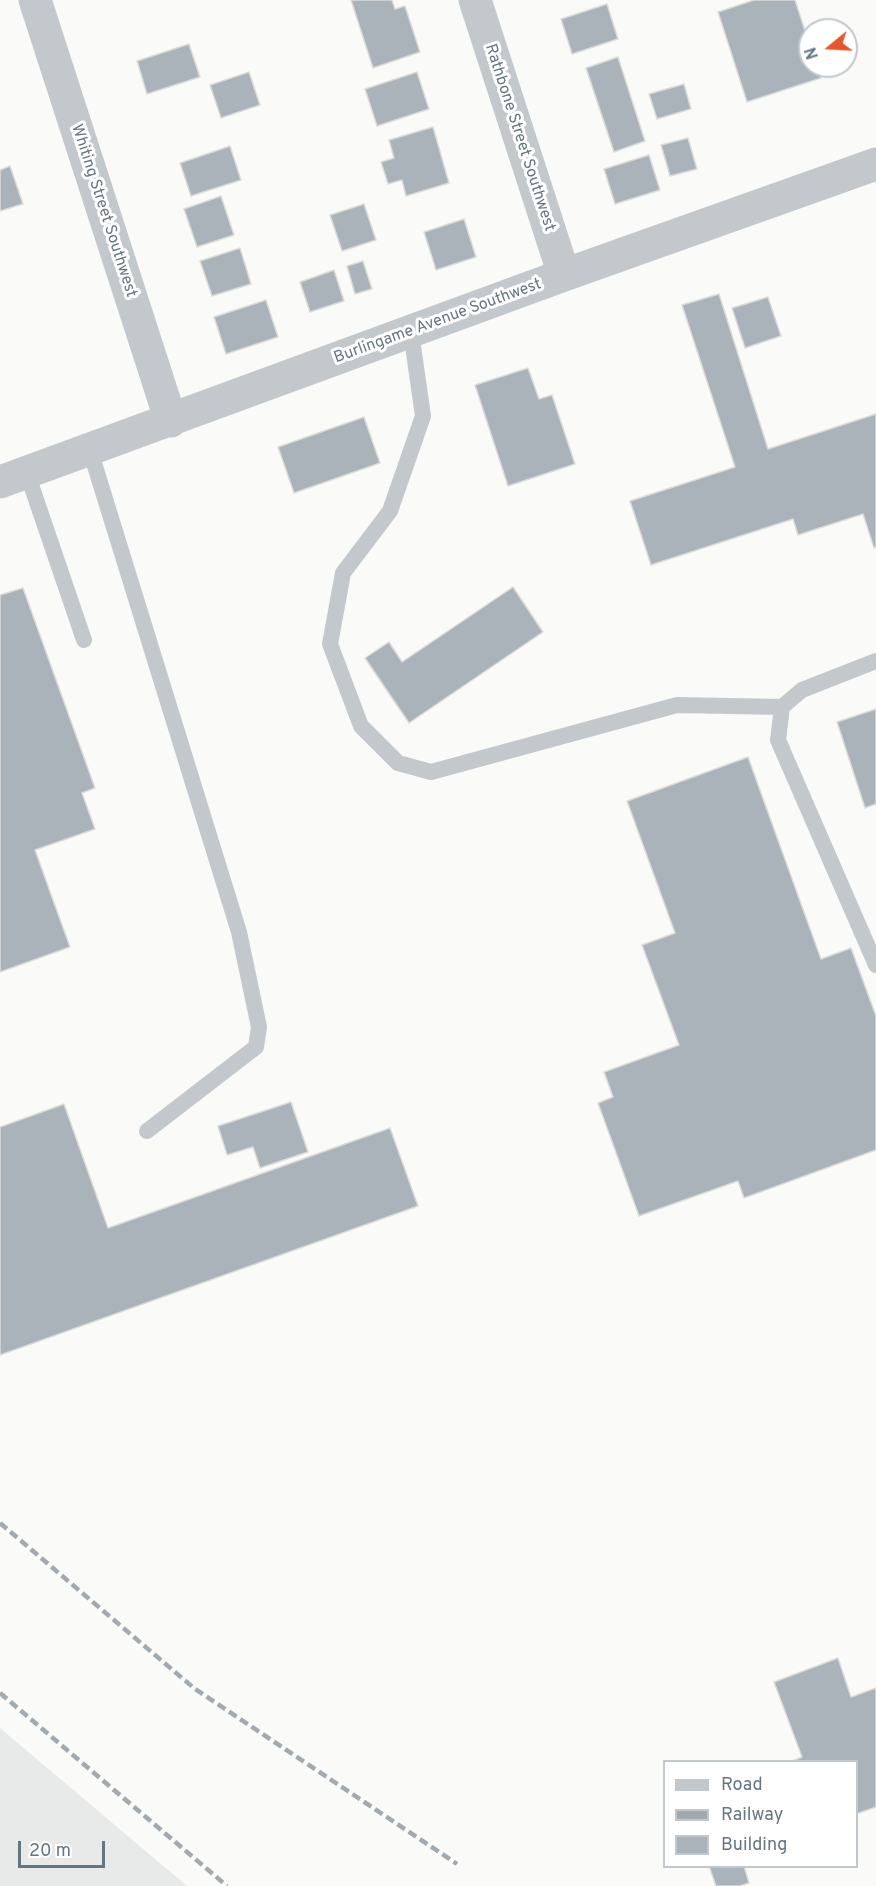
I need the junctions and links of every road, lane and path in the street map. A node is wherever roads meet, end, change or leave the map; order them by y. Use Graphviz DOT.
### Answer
graph roads {
  1 [pos="35,0"];
  2 [pos="475,0"];
  3 [pos="876,164"];
  4 [pos="564,275"];
  5 [pos="411,332"];
  6 [pos="171,421"];
  7 [pos="90,450"];
  8 [pos="14,478"];
  9 [pos="84,640"];
  10 [pos="876,661"];
  11 [pos="782,707"];
  12 [pos="876,965"];
  13 [pos="147,1131"];
  1 -- 6 [label="street, Whiting Street Southwest"];
  2 -- 4 [label="street, Rathbone Street Southwest"];
  3 -- 4 [label="street, Burlingame Avenue Southwest"];
  4 -- 5 [label="street, Burlingame Avenue Southwest"];
  5 -- 6 [label="street, Burlingame Avenue Southwest"];
  5 -- 11 [label="lane"];
  6 -- 7 [label="street, Burlingame Avenue Southwest"];
  7 -- 8 [label="street, Burlingame Avenue Southwest"];
  7 -- 13 [label="lane"];
  8 -- 9 [label="lane"];
  10 -- 11 [label="lane"];
  11 -- 12 [label="lane"];
}
